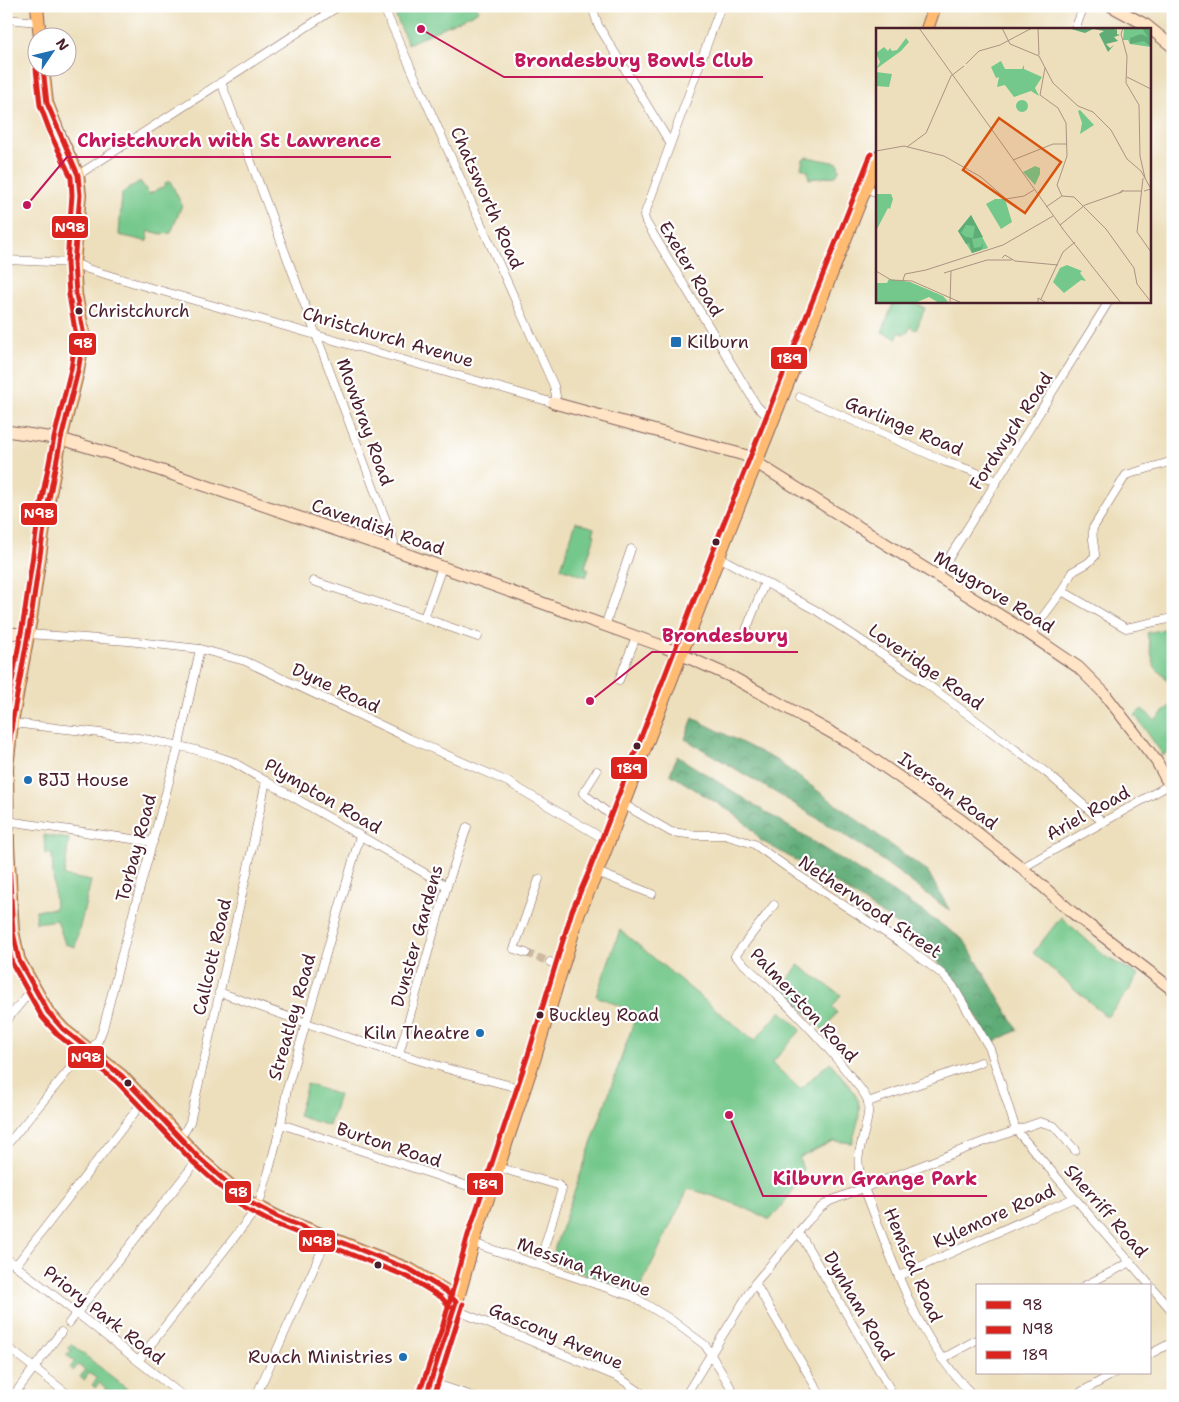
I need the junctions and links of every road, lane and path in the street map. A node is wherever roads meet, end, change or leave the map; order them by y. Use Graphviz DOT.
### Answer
graph roads {
  1 [pos="37,6"];
  2 [pos="339,6"];
  3 [pos="383,6"];
  4 [pos="592,6"];
  5 [pos="721,6"];
  6 [pos="935,6"];
  7 [pos="1084,6"];
  8 [pos="1111,6"];
  9 [pos="6,19"];
  10 [pos="38,22"];
  11 [pos="39,28"];
  12 [pos="927,28"];
  13 [pos="1075,28"];
  14 [pos="1150,28"];
  15 [pos="1152,30"];
  16 [pos="1173,47"];
  17 [pos="44,78"];
  18 [pos="221,82"];
  19 [pos="670,143"];
  20 [pos="876,162"];
  21 [pos="78,176"];
  22 [pos="866,188"];
  23 [pos="876,192"];
  24 [pos="6,260"];
  25 [pos="74,263"];
  26 [pos="1108,302"];
  27 [pos="317,335"];
  28 [pos="800,397"];
  29 [pos="554,403"];
  30 [pos="775,418"];
  31 [pos="6,431"];
  32 [pos="61,439"];
  33 [pos="1173,461"];
  34 [pos="757,464"];
  35 [pos="996,481"];
  36 [pos="392,549"];
  37 [pos="631,549"];
  38 [pos="719,557"];
  39 [pos="442,567"];
  40 [pos="938,577"];
  41 [pos="314,581"];
  42 [pos="766,582"];
  43 [pos="1062,591"];
  44 [pos="424,618"];
  45 [pos="1173,618"];
  46 [pos="605,626"];
  47 [pos="6,633"];
  48 [pos="745,633"];
  49 [pos="28,634"];
  50 [pos="1030,634"];
  51 [pos="478,637"];
  52 [pos="636,637"];
  53 [pos="200,649"];
  54 [pos="682,654"];
  55 [pos="618,680"];
  56 [pos="12,723"];
  57 [pos="179,745"];
  58 [pos="7,768"];
  59 [pos="597,771"];
  60 [pos="266,780"];
  61 [pos="1171,789"];
  62 [pos="623,804"];
  63 [pos="617,818"];
  64 [pos="7,821"];
  65 [pos="1103,822"];
  66 [pos="467,827"];
  67 [pos="360,836"];
  68 [pos="153,842"];
  69 [pos="609,842"];
  70 [pos="7,867"];
  71 [pos="1022,868"];
  72 [pos="597,872"];
  73 [pos="539,880"];
  74 [pos="447,886"];
  75 [pos="652,894"];
  76 [pos="774,905"];
  77 [pos="526,953"];
  78 [pos="34,987"];
  79 [pos="1173,990"];
  80 [pos="219,992"];
  81 [pos="6,1022"];
  82 [pos="306,1023"];
  83 [pos="89,1049"];
  84 [pos="399,1054"];
  85 [pos="981,1062"];
  86 [pos="524,1089"];
  87 [pos="145,1099"];
  88 [pos="868,1102"];
  89 [pos="281,1124"];
  90 [pos="1016,1130"];
  91 [pos="179,1138"];
  92 [pos="6,1146"];
  93 [pos="1075,1150"];
  94 [pos="199,1158"];
  95 [pos="498,1167"];
  96 [pos="864,1188"];
  97 [pos="489,1193"];
  98 [pos="1074,1198"];
  99 [pos="258,1207"];
  100 [pos="797,1233"];
  101 [pos="328,1237"];
  102 [pos="473,1243"];
  103 [pos="6,1258"];
  104 [pos="1131,1262"];
  105 [pos="539,1264"];
  106 [pos="16,1265"];
  107 [pos="899,1276"];
  108 [pos="755,1283"];
  109 [pos="1088,1284"];
  110 [pos="1149,1284"];
  111 [pos="1152,1287"];
  112 [pos="456,1302"];
  113 [pos="1173,1312"];
  114 [pos="77,1314"];
  115 [pos="68,1323"];
  116 [pos="61,1332"];
  117 [pos="976,1340"];
  118 [pos="1173,1342"];
  119 [pos="6,1346"];
  120 [pos="711,1353"];
  121 [pos="1152,1353"];
  122 [pos="942,1359"];
  123 [pos="138,1361"];
  124 [pos="33,1367"];
  125 [pos="1113,1374"];
  126 [pos="430,1382"];
  127 [pos="13,1396"];
  128 [pos="70,1396"];
  129 [pos="183,1396"];
  130 [pos="256,1396"];
  131 [pos="426,1396"];
  132 [pos="472,1396"];
  133 [pos="646,1396"];
  134 [pos="684,1396"];
  135 [pos="736,1396"];
  136 [pos="821,1396"];
  137 [pos="894,1396"];
  138 [pos="974,1396"];
  139 [pos="1074,1396"];
  1 -- 10 [label="main road"];
  2 -- 18 [label="street"];
  3 -- 29 [label="street, Chatsworth Road"];
  4 -- 19 [label="street"];
  5 -- 19 [label="street, Exeter Road"];
  6 -- 12 [label="main road"];
  7 -- 13 [label="street"];
  8 -- 14 [label="street"];
  9 -- 10 [label="street"];
  10 -- 11 [label="main road"];
  15 -- 16 [label="street"];
  17 -- 21 [label="main road"];
  18 -- 21 [label="street"];
  18 -- 27 [label="street, Mowbray Road"];
  19 -- 30 [label="street, Exeter Road"];
  20 -- 22 [label="main road"];
  21 -- 25 [label="main road"];
  22 -- 23 [label="street"];
  22 -- 30 [label="main road"];
  24 -- 25 [label="street, Christchurch Avenue"];
  25 -- 27 [label="street, Christchurch Avenue"];
  25 -- 32 [label="main road"];
  26 -- 35 [label="street, Fordwych Road"];
  27 -- 29 [label="street, Christchurch Avenue"];
  27 -- 36 [label="street, Mowbray Road"];
  28 -- 35 [label="street, Garlinge Road"];
  29 -- 34 [label="street, Christchurch Avenue"];
  30 -- 34 [label="main road"];
  31 -- 32 [label="street, Cavendish Road"];
  32 -- 36 [label="street, Cavendish Road"];
  32 -- 49 [label="main road"];
  33 -- 43 [label="street"];
  34 -- 38 [label="main road"];
  34 -- 40 [label="street, Maygrove Road"];
  35 -- 40 [label="street, Fordwych Road"];
  36 -- 39 [label="street, Cavendish Road"];
  37 -- 46 [label="street"];
  38 -- 42 [label="street, Loveridge Road"];
  38 -- 54 [label="main road"];
  39 -- 44 [label="street"];
  39 -- 46 [label="street, Cavendish Road"];
  40 -- 50 [label="street, Maygrove Road"];
  41 -- 44 [label="street"];
  42 -- 48 [label="street"];
  42 -- 65 [label="street, Loveridge Road"];
  43 -- 45 [label="street"];
  43 -- 50 [label="street"];
  44 -- 51 [label="street"];
  46 -- 52 [label="street, Cavendish Road"];
  47 -- 49 [label="street"];
  49 -- 53 [label="street, Dyne Road"];
  49 -- 56 [label="main road"];
  50 -- 61 [label="street, Maygrove Road"];
  52 -- 54 [label="street, Cavendish Road"];
  52 -- 55 [label="street"];
  53 -- 57 [label="street, Torbay Road"];
  53 -- 69 [label="street, Dyne Road"];
  54 -- 62 [label="main road"];
  54 -- 71 [label="street, Iverson Road"];
  56 -- 57 [label="street, Plympton Road"];
  56 -- 58 [label="main road"];
  57 -- 60 [label="street, Plympton Road"];
  57 -- 68 [label="street, Torbay Road"];
  58 -- 64 [label="main road"];
  59 -- 63 [label="street"];
  60 -- 67 [label="street, Plympton Road"];
  60 -- 80 [label="street, Callcott Road"];
  61 -- 65 [label="street, Ariel Road"];
  62 -- 63 [label="main road"];
  62 -- 90 [label="street, Netherwood Street"];
  63 -- 69 [label="main road"];
  64 -- 68 [label="street"];
  64 -- 70 [label="main road"];
  65 -- 71 [label="street, Ariel Road"];
  66 -- 74 [label="street, Dunster Gardens"];
  67 -- 74 [label="street, Plympton Road"];
  67 -- 82 [label="street, Streatley Road"];
  68 -- 83 [label="street, Torbay Road"];
  69 -- 72 [label="main road"];
  70 -- 78 [label="main road"];
  71 -- 79 [label="street, Iverson Road"];
  72 -- 75 [label="street"];
  72 -- 86 [label="main road"];
  73 -- 77 [label="street"];
  74 -- 84 [label="street, Dunster Gardens"];
  76 -- 88 [label="street, Palmerston Road"];
  78 -- 81 [label="street"];
  78 -- 83 [label="main road"];
  80 -- 82 [label="street"];
  80 -- 91 [label="street, Callcott Road"];
  82 -- 84 [label="street"];
  82 -- 89 [label="street, Streatley Road"];
  83 -- 87 [label="main road"];
  83 -- 92 [label="street, Torbay Road"];
  84 -- 86 [label="street"];
  85 -- 88 [label="street"];
  86 -- 95 [label="main road"];
  87 -- 91 [label="main road"];
  87 -- 106 [label="street"];
  88 -- 96 [label="street, Hemstal Road"];
  89 -- 97 [label="street, Burton Road"];
  89 -- 99 [label="street, Streatley Road"];
  90 -- 93 [label="street"];
  90 -- 96 [label="street"];
  90 -- 98 [label="street, Sherriff Road"];
  91 -- 94 [label="main road"];
  94 -- 99 [label="main road"];
  94 -- 114 [label="street"];
  95 -- 97 [label="main road"];
  95 -- 105 [label="street"];
  96 -- 100 [label="street"];
  96 -- 107 [label="street, Hemstal Road"];
  97 -- 102 [label="main road"];
  98 -- 104 [label="street, Sherriff Road"];
  98 -- 107 [label="street, Kylemore Road"];
  99 -- 101 [label="main road"];
  99 -- 123 [label="street"];
  100 -- 108 [label="street"];
  100 -- 137 [label="street, Dynham Road"];
  101 -- 112 [label="main road"];
  101 -- 130 [label="street"];
  102 -- 105 [label="street, Messina Avenue"];
  102 -- 112 [label="main road"];
  103 -- 106 [label="street, Priory Park Road"];
  104 -- 109 [label="street"];
  104 -- 110 [label="street, Sherriff Road"];
  105 -- 120 [label="street, Messina Avenue"];
  106 -- 114 [label="street, Priory Park Road"];
  107 -- 122 [label="street, Hemstal Road"];
  108 -- 120 [label="street"];
  108 -- 136 [label="street"];
  111 -- 113 [label="street, Sherriff Road"];
  112 -- 126 [label="main road"];
  112 -- 133 [label="street, Gascony Avenue"];
  114 -- 115 [label="street"];
  114 -- 123 [label="street, Priory Park Road"];
  116 -- 124 [label="street"];
  117 -- 122 [label="street"];
  118 -- 121 [label="street"];
  119 -- 124 [label="street"];
  120 -- 134 [label="street"];
  120 -- 135 [label="street, Messina Avenue"];
  122 -- 138 [label="street, Hemstal Road"];
  123 -- 129 [label="street, Priory Park Road"];
  124 -- 127 [label="street"];
  124 -- 128 [label="street"];
  125 -- 139 [label="street"];
  126 -- 131 [label="main road"];
  126 -- 132 [label="street"];
}
